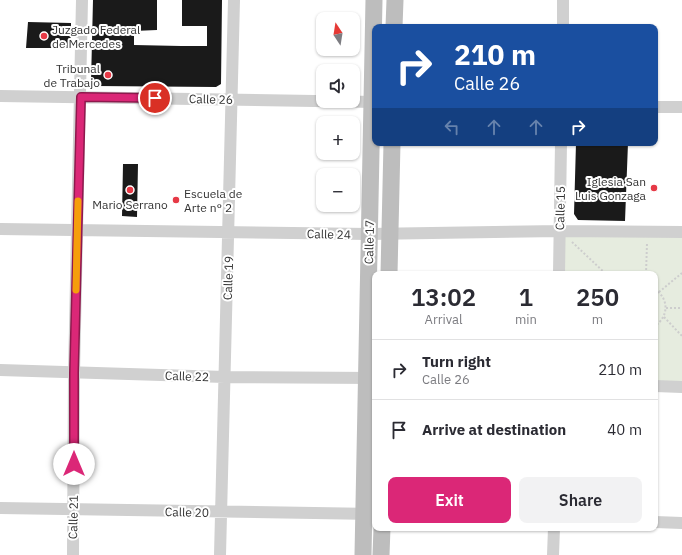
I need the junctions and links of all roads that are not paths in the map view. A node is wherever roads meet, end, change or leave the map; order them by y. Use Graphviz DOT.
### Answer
graph roads {
  1 [pos="82,0"];
  2 [pos="234,0"];
  3 [pos="374,0"];
  4 [pos="395,0"];
  5 [pos="564,0"];
  6 [pos="374,24"];
  7 [pos="394,24"];
  8 [pos="563,24"];
  9 [pos="0,96"];
  10 [pos="81,97"];
  11 [pos="231,100"];
  12 [pos="372,102"];
  13 [pos="658,107"];
  14 [pos="682,107"];
  15 [pos="372,146"];
  16 [pos="392,146"];
  17 [pos="561,146"];
  18 [pos="0,229"];
  19 [pos="78,231"];
  20 [pos="229,231"];
  21 [pos="560,231"];
  22 [pos="682,232"];
  23 [pos="369,234"];
  24 [pos="390,234"];
  25 [pos="389,271"];
  26 [pos="559,271"];
  27 [pos="0,370"];
  28 [pos="74,373"];
  29 [pos="225,377"];
  30 [pos="371,378"];
  31 [pos="658,386"];
  32 [pos="682,387"];
  33 [pos="0,508"];
  34 [pos="74,509"];
  35 [pos="221,513"];
  36 [pos="370,514"];
  37 [pos="658,522"];
  38 [pos="682,524"];
  39 [pos="382,531"];
  40 [pos="554,531"];
  41 [pos="73,555"];
  42 [pos="220,555"];
  43 [pos="363,555"];
  44 [pos="381,555"];
  45 [pos="553,555"];
  1 -- 10 [label="street, Calle 21"];
  2 -- 11 [label="street, Calle 19"];
  3 -- 6 [label="main road, Calle 17"];
  4 -- 7 [label="main road"];
  5 -- 8 [label="street"];
  9 -- 10 [label="street, Calle 26"];
  10 -- 11 [label="street, Calle 26"];
  10 -- 19 [label="street, Calle 21"];
  11 -- 12 [label="street, Calle 26"];
  11 -- 20 [label="street, Calle 19"];
  13 -- 14 [label="street"];
  15 -- 23 [label="main road, Calle 17"];
  16 -- 24 [label="main road, Calle 17"];
  17 -- 21 [label="street, Calle 15"];
  18 -- 19 [label="street, Calle 24"];
  19 -- 20 [label="street, Calle 24"];
  19 -- 28 [label="street, Calle 21"];
  20 -- 23 [label="street, Calle 24"];
  20 -- 29 [label="street, Calle 19"];
  21 -- 22 [label="street, Calle 24"];
  21 -- 24 [label="street, Calle 24"];
  21 -- 26 [label="street, Calle 15"];
  23 -- 24 [label="street, Calle 24"];
  23 -- 30 [label="main road, Calle 17"];
  24 -- 25 [label="main road, Calle 17"];
  27 -- 28 [label="street, Calle 22"];
  28 -- 29 [label="street, Calle 22"];
  28 -- 34 [label="street, Calle 21"];
  29 -- 30 [label="street, Calle 22"];
  29 -- 35 [label="street, Calle 19"];
  30 -- 36 [label="main road, Calle 17"];
  31 -- 32 [label="street"];
  33 -- 34 [label="street, Calle 20"];
  34 -- 35 [label="street, Calle 20"];
  34 -- 41 [label="street, Calle 21"];
  35 -- 36 [label="street, Calle 20"];
  35 -- 42 [label="street, Calle 19"];
  36 -- 43 [label="main road, Calle 17"];
  37 -- 38 [label="street"];
  39 -- 44 [label="main road"];
  40 -- 45 [label="street"];
}
